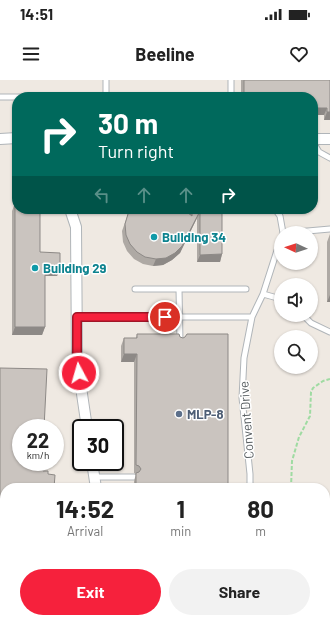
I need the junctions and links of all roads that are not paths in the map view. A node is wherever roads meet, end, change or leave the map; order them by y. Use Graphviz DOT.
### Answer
graph roads {
  1 [pos="106,80"];
  2 [pos="231,80"];
  3 [pos="106,92"];
  4 [pos="231,92"];
  5 [pos="0,96"];
  6 [pos="12,96"];
  7 [pos="12,138"];
  8 [pos="0,139"];
  9 [pos="318,139"];
  10 [pos="330,139"];
  11 [pos="318,150"];
  12 [pos="330,158"];
  13 [pos="72,214"];
  14 [pos="279,214"];
  15 [pos="282,226"];
  16 [pos="330,229"];
  17 [pos="318,230"];
  18 [pos="274,260"];
  19 [pos="134,289"];
  20 [pos="180,289"];
  21 [pos="246,289"];
  22 [pos="263,294"];
  23 [pos="274,296"];
  24 [pos="77,317"];
  25 [pos="180,317"];
  26 [pos="252,317"];
  27 [pos="310,322"];
  28 [pos="330,332"];
  29 [pos="180,342"];
  30 [pos="86,419"];
  31 [pos="93,471"];
  32 [pos="94,477"];
  33 [pos="134,477"];
  34 [pos="95,483"];
  35 [pos="250,483"];
  1 -- 3 [label="lane"];
  2 -- 4 [label="lane"];
  5 -- 6 [label="lane"];
  7 -- 8 [label="street"];
  9 -- 10 [label="street"];
  11 -- 12 [label="lane"];
  13 -- 24 [label="street"];
  14 -- 15 [label="lane"];
  16 -- 17 [label="lane"];
  18 -- 22 [label="lane, Convent Drive"];
  19 -- 20 [label="lane"];
  20 -- 21 [label="lane"];
  20 -- 25 [label="lane"];
  22 -- 23 [label="lane"];
  22 -- 26 [label="lane, Convent Drive"];
  24 -- 25 [label="lane"];
  24 -- 30 [label="street"];
  25 -- 26 [label="lane"];
  25 -- 29 [label="lane"];
  26 -- 35 [label="lane, Convent Drive"];
  27 -- 28 [label="lane"];
  31 -- 32 [label="street"];
  32 -- 33 [label="lane"];
  32 -- 34 [label="street"];
}
